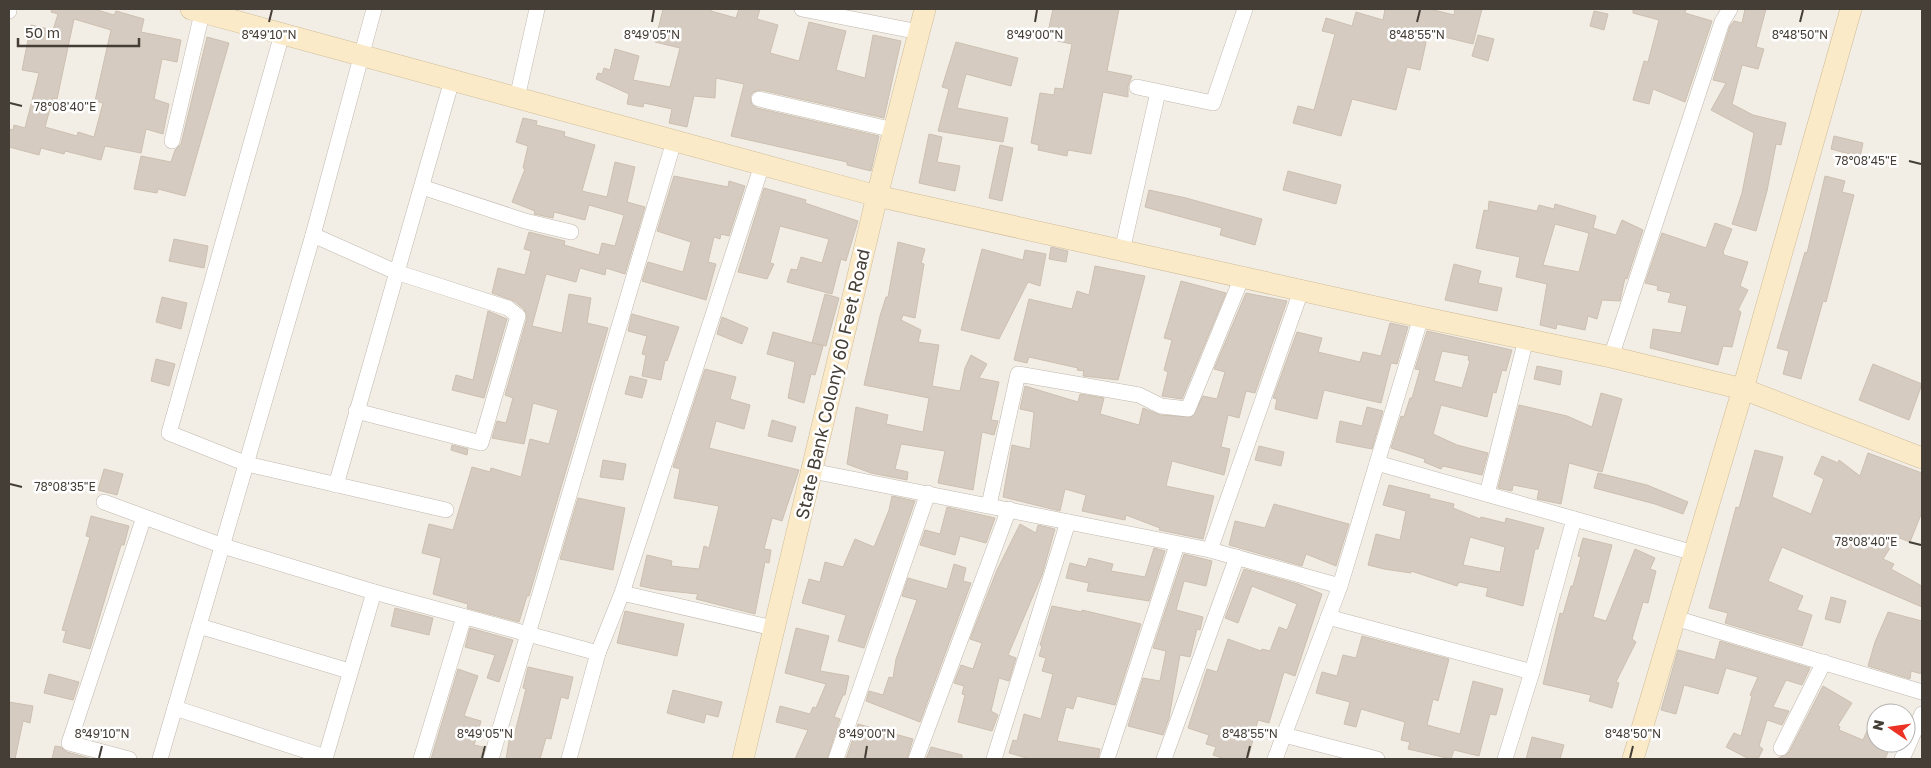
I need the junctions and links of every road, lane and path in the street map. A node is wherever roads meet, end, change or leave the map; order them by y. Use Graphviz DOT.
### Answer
graph roads {
  1 [pos="374,9"];
  2 [pos="537,9"];
  3 [pos="802,9"];
  4 [pos="925,9"];
  5 [pos="1245,9"];
  6 [pos="1730,9"];
  7 [pos="1851,9"];
  8 [pos="199,10"];
  9 [pos="919,32"];
  10 [pos="282,34"];
  11 [pos="362,56"];
  12 [pos="452,80"];
  13 [pos="1137,87"];
  14 [pos="1158,92"];
  15 [pos="518,98"];
  16 [pos="759,99"];
  17 [pos="894,130"];
  18 [pos="674,141"];
  19 [pos="172,142"];
  20 [pos="762,165"];
  21 [pos="422,187"];
  22 [pos="877,196"];
  23 [pos="571,232"];
  24 [pos="314,236"];
  25 [pos="1122,251"];
  26 [pos="396,272"];
  27 [pos="1242,277"];
  28 [pos="1301,291"];
  29 [pos="1421,317"];
  30 [pos="1526,339"];
  31 [pos="1611,357"];
  32 [pos="1743,389"];
  33 [pos="356,411"];
  34 [pos="1922,458"];
  35 [pos="1377,463"];
  36 [pos="247,464"];
  37 [pos="812,471"];
  38 [pos="336,485"];
  39 [pos="928,493"];
  40 [pos="1488,494"];
  41 [pos="104,502"];
  42 [pos="989,505"];
  43 [pos="1009,509"];
  44 [pos="446,510"];
  45 [pos="144,517"];
  46 [pos="1574,519"];
  47 [pos="1068,522"];
  48 [pos="1177,545"];
  49 [pos="223,546"];
  50 [pos="1210,550"];
  51 [pos="1694,553"];
  52 [pos="1237,557"];
  53 [pos="1340,586"];
  54 [pos="374,592"];
  55 [pos="622,593"];
  56 [pos="464,617"];
  57 [pos="1328,617"];
  58 [pos="1675,618"];
  59 [pos="199,626"];
  60 [pos="774,628"];
  61 [pos="528,634"];
  62 [pos="598,653"];
  63 [pos="1824,662"];
  64 [pos="349,671"];
  65 [pos="1532,672"];
  66 [pos="1922,692"];
  67 [pos="175,708"];
  68 [pos="1922,714"];
  69 [pos="1284,735"];
  70 [pos="1781,748"];
  71 [pos="325,758"];
  72 [pos="129,759"];
  73 [pos="160,759"];
  74 [pos="421,759"];
  75 [pos="490,759"];
  76 [pos="569,759"];
  77 [pos="743,759"];
  78 [pos="836,759"];
  79 [pos="916,759"];
  80 [pos="994,759"];
  81 [pos="1108,759"];
  82 [pos="1164,759"];
  83 [pos="1275,759"];
  84 [pos="1377,759"];
  85 [pos="1505,759"];
  86 [pos="1633,759"];
  87 [pos="1902,759"];
  1 -- 11 [label="street"];
  2 -- 15 [label="street"];
  3 -- 9 [label="street"];
  4 -- 9 [label="street, State Bank Colony 60 Feet Road"];
  5 -- 14 [label="street"];
  6 -- 31 [label="street"];
  7 -- 32 [label="street"];
  8 -- 10 [label="street"];
  8 -- 19 [label="street"];
  9 -- 17 [label="street, State Bank Colony 60 Feet Road"];
  10 -- 11 [label="street"];
  10 -- 36 [label="street"];
  11 -- 12 [label="street"];
  11 -- 24 [label="street"];
  12 -- 15 [label="street"];
  12 -- 21 [label="street"];
  13 -- 14 [label="street"];
  14 -- 25 [label="street"];
  15 -- 18 [label="street"];
  16 -- 17 [label="street"];
  17 -- 22 [label="street, State Bank Colony 60 Feet Road"];
  18 -- 20 [label="street"];
  18 -- 61 [label="street"];
  20 -- 22 [label="street"];
  20 -- 55 [label="street"];
  21 -- 23 [label="street"];
  21 -- 26 [label="street"];
  22 -- 25 [label="street"];
  22 -- 37 [label="street, State Bank Colony 60 Feet Road"];
  24 -- 26 [label="street"];
  24 -- 36 [label="street"];
  25 -- 27 [label="street"];
  26 -- 33 [label="street"];
  26 -- 33 [label="street"];
  27 -- 28 [label="street"];
  27 -- 42 [label="street"];
  28 -- 29 [label="street"];
  28 -- 50 [label="street"];
  29 -- 30 [label="street"];
  29 -- 35 [label="street"];
  30 -- 31 [label="street"];
  30 -- 40 [label="street"];
  31 -- 32 [label="street"];
  32 -- 34 [label="street"];
  32 -- 51 [label="street"];
  33 -- 38 [label="street"];
  35 -- 40 [label="street"];
  35 -- 53 [label="street"];
  36 -- 38 [label="street"];
  36 -- 49 [label="street"];
  37 -- 39 [label="street"];
  37 -- 60 [label="street, State Bank Colony 60 Feet Road"];
  38 -- 44 [label="street"];
  39 -- 42 [label="street"];
  39 -- 78 [label="street"];
  40 -- 46 [label="street"];
  41 -- 45 [label="street"];
  42 -- 43 [label="street"];
  43 -- 47 [label="street"];
  43 -- 79 [label="street"];
  45 -- 49 [label="street"];
  45 -- 72 [label="street"];
  46 -- 51 [label="street"];
  46 -- 65 [label="street"];
  47 -- 48 [label="street"];
  47 -- 80 [label="street"];
  48 -- 50 [label="street"];
  48 -- 81 [label="street"];
  49 -- 54 [label="street"];
  49 -- 59 [label="street"];
  50 -- 52 [label="street"];
  51 -- 58 [label="street"];
  52 -- 53 [label="street"];
  52 -- 82 [label="street"];
  53 -- 57 [label="street"];
  54 -- 56 [label="street"];
  54 -- 64 [label="street"];
  55 -- 60 [label="street"];
  55 -- 62 [label="street"];
  56 -- 61 [label="street"];
  56 -- 74 [label="street"];
  57 -- 65 [label="street"];
  57 -- 69 [label="street"];
  58 -- 63 [label="street"];
  58 -- 86 [label="street"];
  59 -- 64 [label="street"];
  59 -- 67 [label="street"];
  60 -- 77 [label="street, State Bank Colony 60 Feet Road"];
  61 -- 62 [label="street"];
  61 -- 75 [label="street"];
  62 -- 76 [label="street"];
  63 -- 66 [label="street"];
  63 -- 70 [label="street"];
  64 -- 71 [label="street"];
  65 -- 85 [label="street"];
  67 -- 71 [label="street"];
  67 -- 73 [label="street"];
  68 -- 87 [label="street"];
  69 -- 83 [label="street"];
  69 -- 84 [label="street"];
}
